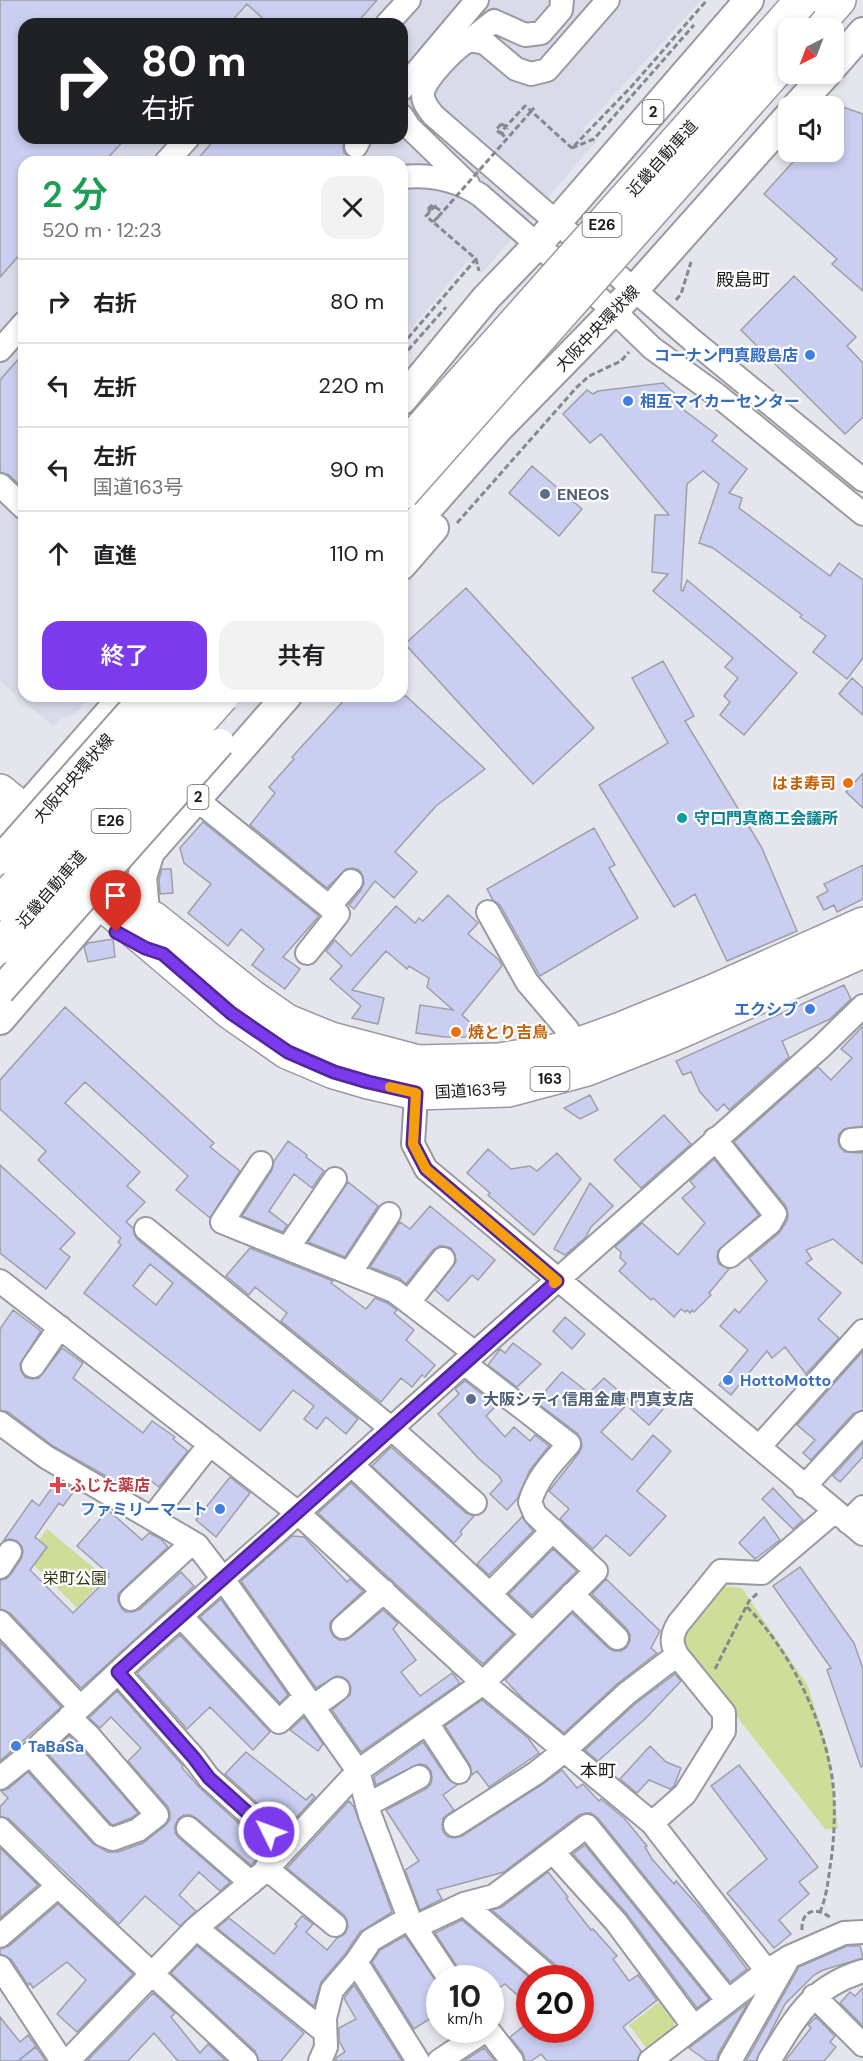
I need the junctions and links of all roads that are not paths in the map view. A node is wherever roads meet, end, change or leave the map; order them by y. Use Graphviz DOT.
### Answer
graph roads {
  1 [pos="409,0"];
  2 [pos="477,0"];
  3 [pos="562,0"];
  4 [pos="593,0"];
  5 [pos="608,0"];
  6 [pos="749,0"];
  7 [pos="802,0"];
  8 [pos="839,0"];
  9 [pos="856,0"];
  10 [pos="393,18"];
  11 [pos="823,18"];
  12 [pos="839,18"];
  13 [pos="863,32"];
  14 [pos="470,40"];
  15 [pos="844,54"];
  16 [pos="560,56"];
  17 [pos="778,68"];
  18 [pos="408,81"];
  19 [pos="778,84"];
  20 [pos="817,84"];
  21 [pos="806,96"];
  22 [pos="408,125"];
  23 [pos="778,128"];
  24 [pos="182,144"];
  25 [pos="197,144"];
  26 [pos="172,156"];
  27 [pos="187,156"];
  28 [pos="408,176"];
  29 [pos="480,195"];
  30 [pos="547,234"];
  31 [pos="592,254"];
  32 [pos="574,275"];
  33 [pos="634,291"];
  34 [pos="614,311"];
  35 [pos="18,330"];
  36 [pos="18,344"];
  37 [pos="0,350"];
  38 [pos="0,362"];
  39 [pos="536,392"];
  40 [pos="408,393"];
  41 [pos="498,429"];
  42 [pos="408,443"];
  43 [pos="863,480"];
  44 [pos="408,482"];
  45 [pos="0,485"];
  46 [pos="408,486"];
  47 [pos="18,502"];
  48 [pos="863,514"];
  49 [pos="408,531"];
  50 [pos="408,558"];
  51 [pos="119,702"];
  52 [pos="140,702"];
  53 [pos="163,702"];
  54 [pos="179,702"];
  55 [pos="198,702"];
  56 [pos="217,702"];
  57 [pos="257,702"];
  58 [pos="282,702"];
  59 [pos="53,776"];
  60 [pos="0,786"];
  61 [pos="196,799"];
  62 [pos="8,811"];
  63 [pos="63,856"];
  64 [pos="0,860"];
  65 [pos="351,881"];
  66 [pos="108,894"];
  67 [pos="0,904"];
  68 [pos="329,907"];
  69 [pos="145,912"];
  70 [pos="488,912"];
  71 [pos="863,924"];
  72 [pos="0,925"];
  73 [pos="0,947"];
  74 [pos="62,950"];
  75 [pos="863,951"];
  76 [pos="307,953"];
  77 [pos="163,954"];
  78 [pos="0,968"];
  79 [pos="0,991"];
  80 [pos="863,1006"];
  81 [pos="0,1020"];
  82 [pos="577,1045"];
  83 [pos="417,1077"];
  84 [pos="715,1139"];
  85 [pos="261,1163"];
  86 [pos="335,1179"];
  87 [pos="389,1214"];
  88 [pos="146,1229"];
  89 [pos="288,1248"];
  90 [pos="730,1256"];
  91 [pos="443,1259"];
  92 [pos="350,1273"];
  93 [pos="0,1281"];
  94 [pos="557,1281"];
  95 [pos="409,1302"];
  96 [pos="60,1327"];
  97 [pos="863,1330"];
  98 [pos="470,1358"];
  99 [pos="35,1368"];
  100 [pos="0,1423"];
  101 [pos="863,1423"];
  102 [pos="392,1429"];
  103 [pos="210,1444"];
  104 [pos="759,1447"];
  105 [pos="352,1465"];
  106 [pos="804,1487"];
  107 [pos="475,1503"];
  108 [pos="298,1512"];
  109 [pos="152,1518"];
  110 [pos="852,1519"];
  111 [pos="553,1530"];
  112 [pos="192,1542"];
  113 [pos="223,1579"];
  114 [pos="384,1591"];
  115 [pos="489,1594"];
  116 [pos="572,1594"];
  117 [pos="132,1599"];
  118 [pos="181,1616"];
  119 [pos="0,1622"];
  120 [pos="343,1627"];
  121 [pos="532,1634"];
  122 [pos="617,1638"];
  123 [pos="677,1655"];
  124 [pos="118,1672"];
  125 [pos="483,1683"];
  126 [pos="338,1689"];
  127 [pos="309,1702"];
  128 [pos="75,1712"];
  129 [pos="427,1723"];
  130 [pos="564,1751"];
  131 [pos="30,1754"];
  132 [pos="358,1771"];
  133 [pos="459,1772"];
  134 [pos="418,1777"];
  135 [pos="0,1778"];
  136 [pos="367,1805"];
  137 [pos="652,1823"];
  138 [pos="455,1825"];
  139 [pos="188,1828"];
  140 [pos="0,1829"];
  141 [pos="286,1847"];
  142 [pos="553,1852"];
  143 [pos="259,1876"];
  144 [pos="58,1886"];
  145 [pos="464,1904"];
  146 [pos="412,1922"];
  147 [pos="335,1925"];
  148 [pos="196,1928"];
  149 [pos="863,1932"];
  150 [pos="0,1936"];
  151 [pos="789,1957"];
  152 [pos="356,1962"];
  153 [pos="440,1965"];
  154 [pos="535,1965"];
  155 [pos="0,1967"];
  156 [pos="767,1971"];
  157 [pos="863,1971"];
  158 [pos="152,1974"];
  159 [pos="814,1996"];
  160 [pos="728,2001"];
  161 [pos="694,2027"];
  162 [pos="326,2032"];
  163 [pos="467,2043"];
  164 [pos="497,2043"];
  165 [pos="863,2045"];
  166 [pos="62,2061"];
  167 [pos="68,2061"];
  168 [pos="246,2061"];
  169 [pos="320,2061"];
  170 [pos="418,2061"];
  171 [pos="439,2061"];
  172 [pos="512,2061"];
  173 [pos="650,2061"];
  174 [pos="730,2061"];
  175 [pos="769,2061"];
  1 -- 10 [label="street"];
  2 -- 18 [label="street"];
  3 -- 14 [label="street"];
  4 -- 16 [label="street"];
  5 -- 16 [label="street"];
  6 -- 30 [label="main road, 2"];
  7 -- 42 [label="highway, 近畿自動車道 / E26, bridge"];
  8 -- 11 [label="highway"];
  9 -- 12 [label="main road"];
  13 -- 15 [label="main road"];
  14 -- 16 [label="street"];
  14 -- 30 [label="street"];
  17 -- 46 [label="highway, 近畿自動車道 / E26, bridge"];
  19 -- 31 [label="main road"];
  20 -- 21 [label="main road"];
  22 -- 29 [label="street"];
  23 -- 33 [label="main road, 大阪中央環状線"];
  24 -- 26 [label="street"];
  25 -- 27 [label="street"];
  28 -- 29 [label="street"];
  29 -- 30 [label="street"];
  30 -- 31 [label="street"];
  30 -- 32 [label="street"];
  30 -- 40 [label="main road, 2"];
  31 -- 32 [label="main road"];
  31 -- 33 [label="street"];
  32 -- 34 [label="street"];
  33 -- 34 [label="main road, 大阪中央環状線"];
  33 -- 43 [label="street"];
  34 -- 39 [label="main road, 大阪中央環状線"];
  34 -- 48 [label="street"];
  35 -- 37 [label="street"];
  36 -- 38 [label="street"];
  39 -- 41 [label="main road, 大阪中央環状線"];
  39 -- 50 [label="main road"];
  41 -- 44 [label="main road"];
  41 -- 49 [label="main road, 大阪中央環状線"];
  45 -- 47 [label="street"];
  51 -- 59 [label="main road"];
  52 -- 64 [label="main road, 大阪中央環状線, bridge"];
  53 -- 63 [label="main road"];
  54 -- 67 [label="highway, 近畿自動車道 / E26, bridge"];
  55 -- 63 [label="main road"];
  56 -- 73 [label="highway, 近畿自動車道 / E26, bridge"];
  57 -- 79 [label="main road, 2, bridge"];
  58 -- 61 [label="main road, 2"];
  59 -- 60 [label="main road"];
  59 -- 62 [label="main road"];
  61 -- 68 [label="street"];
  61 -- 69 [label="main road, 2"];
  62 -- 63 [label="highway, 国道163号 / 163"];
  63 -- 66 [label="highway, 国道163号 / 163"];
  63 -- 72 [label="main road"];
  63 -- 78 [label="main road"];
  65 -- 68 [label="street"];
  66 -- 69 [label="highway, 国道163号 / 163"];
  66 -- 74 [label="main road"];
  66 -- 77 [label="highway, 国道163号 / 163"];
  68 -- 76 [label="street"];
  69 -- 83 [label="highway, 国道163号 / 163"];
  70 -- 82 [label="street"];
  71 -- 82 [label="highway, 国道163号 / 163"];
  74 -- 77 [label="main road"];
  74 -- 81 [label="main road"];
  75 -- 83 [label="highway, 国道163号 / 163"];
  77 -- 83 [label="highway, 国道163号 / 163"];
  80 -- 84 [label="street"];
  82 -- 83 [label="highway, 国道163号 / 163"];
  83 -- 94 [label="street"];
  84 -- 90 [label="street"];
  84 -- 94 [label="street"];
  85 -- 89 [label="street"];
  86 -- 89 [label="street"];
  87 -- 92 [label="street"];
  88 -- 102 [label="street"];
  89 -- 92 [label="street"];
  91 -- 95 [label="street"];
  92 -- 95 [label="street"];
  93 -- 96 [label="street"];
  94 -- 98 [label="street"];
  94 -- 104 [label="street"];
  95 -- 98 [label="street"];
  96 -- 99 [label="street"];
  96 -- 103 [label="street"];
  97 -- 104 [label="street"];
  98 -- 102 [label="street"];
  98 -- 111 [label="street"];
  100 -- 109 [label="street"];
  101 -- 106 [label="street"];
  102 -- 105 [label="street"];
  102 -- 107 [label="street"];
  103 -- 108 [label="street"];
  103 -- 109 [label="street"];
  104 -- 106 [label="street"];
  105 -- 108 [label="street"];
  105 -- 115 [label="street"];
  106 -- 110 [label="street"];
  108 -- 113 [label="street"];
  108 -- 114 [label="street"];
  109 -- 112 [label="street"];
  110 -- 123 [label="street"];
  111 -- 115 [label="street"];
  111 -- 116 [label="street"];
  112 -- 113 [label="street"];
  112 -- 117 [label="street"];
  113 -- 118 [label="street"];
  113 -- 127 [label="street"];
  114 -- 120 [label="street"];
  114 -- 125 [label="street"];
  115 -- 121 [label="street"];
  116 -- 121 [label="street"];
  116 -- 122 [label="street"];
  118 -- 124 [label="street"];
  118 -- 127 [label="street"];
  119 -- 128 [label="street"];
  121 -- 125 [label="street"];
  123 -- 130 [label="street"];
  123 -- 137 [label="street"];
  124 -- 128 [label="street"];
  124 -- 141 [label="street"];
  125 -- 129 [label="street"];
  125 -- 130 [label="street"];
  126 -- 127 [label="street"];
  127 -- 132 [label="street"];
  128 -- 131 [label="street"];
  128 -- 131 [label="street"];
  129 -- 132 [label="street"];
  129 -- 133 [label="street"];
  130 -- 137 [label="street"];
  130 -- 138 [label="street"];
  131 -- 135 [label="street"];
  132 -- 136 [label="street"];
  132 -- 141 [label="street"];
  134 -- 136 [label="street"];
  136 -- 146 [label="street"];
  137 -- 156 [label="street"];
  139 -- 143 [label="street"];
  140 -- 144 [label="street"];
  141 -- 143 [label="street"];
  142 -- 145 [label="street"];
  142 -- 160 [label="street"];
  142 -- 161 [label="street"];
  143 -- 147 [label="street"];
  143 -- 148 [label="street"];
  144 -- 150 [label="street"];
  144 -- 158 [label="street"];
  145 -- 146 [label="street"];
  145 -- 154 [label="street"];
  146 -- 152 [label="street"];
  146 -- 153 [label="street"];
  148 -- 158 [label="street"];
  148 -- 162 [label="street"];
  149 -- 151 [label="street"];
  151 -- 156 [label="street"];
  151 -- 174 [label="street"];
  152 -- 162 [label="street"];
  152 -- 170 [label="street"];
  155 -- 166 [label="street"];
  156 -- 160 [label="street"];
  157 -- 159 [label="street"];
  158 -- 167 [label="street"];
  158 -- 168 [label="street"];
  159 -- 165 [label="street"];
  159 -- 175 [label="street"];
  160 -- 161 [label="street"];
  161 -- 173 [label="street"];
  162 -- 169 [label="street"];
  163 -- 171 [label="street"];
  164 -- 172 [label="street"];
}
